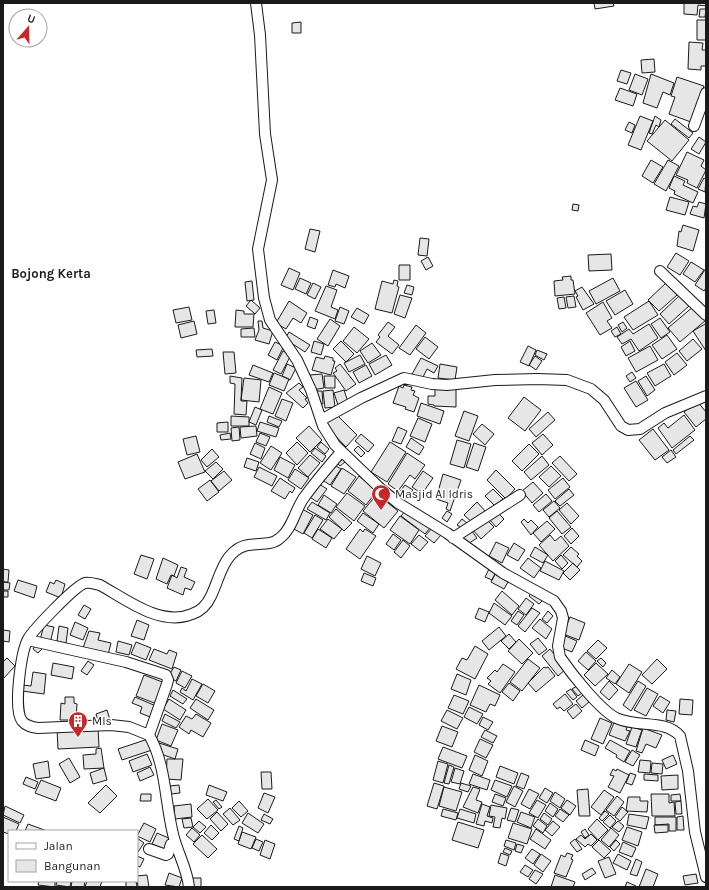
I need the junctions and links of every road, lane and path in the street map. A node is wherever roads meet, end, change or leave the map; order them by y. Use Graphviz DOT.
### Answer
graph roads {
  1 [pos="256,3"];
  2 [pos="706,93"];
  3 [pos="694,126"];
  4 [pos="660,271"];
  5 [pos="706,314"];
  6 [pos="706,396"];
  7 [pos="321,420"];
  8 [pos="341,452"];
  9 [pos="520,496"];
  10 [pos="453,538"];
  11 [pos="28,640"];
  12 [pos="149,735"];
  13 [pos="175,843"];
  14 [pos="149,849"];
  15 [pos="706,877"];
  16 [pos="189,887"];
  1 -- 7 [label="street"];
  2 -- 3 [label="street"];
  4 -- 5 [label="street"];
  6 -- 7 [label="street"];
  7 -- 8 [label="street"];
  8 -- 10 [label="street"];
  8 -- 11 [label="street"];
  9 -- 10 [label="street"];
  10 -- 15 [label="street"];
  11 -- 12 [label="street"];
  11 -- 12 [label="street"];
  12 -- 13 [label="street"];
  13 -- 14 [label="street"];
  13 -- 16 [label="street"];
}
